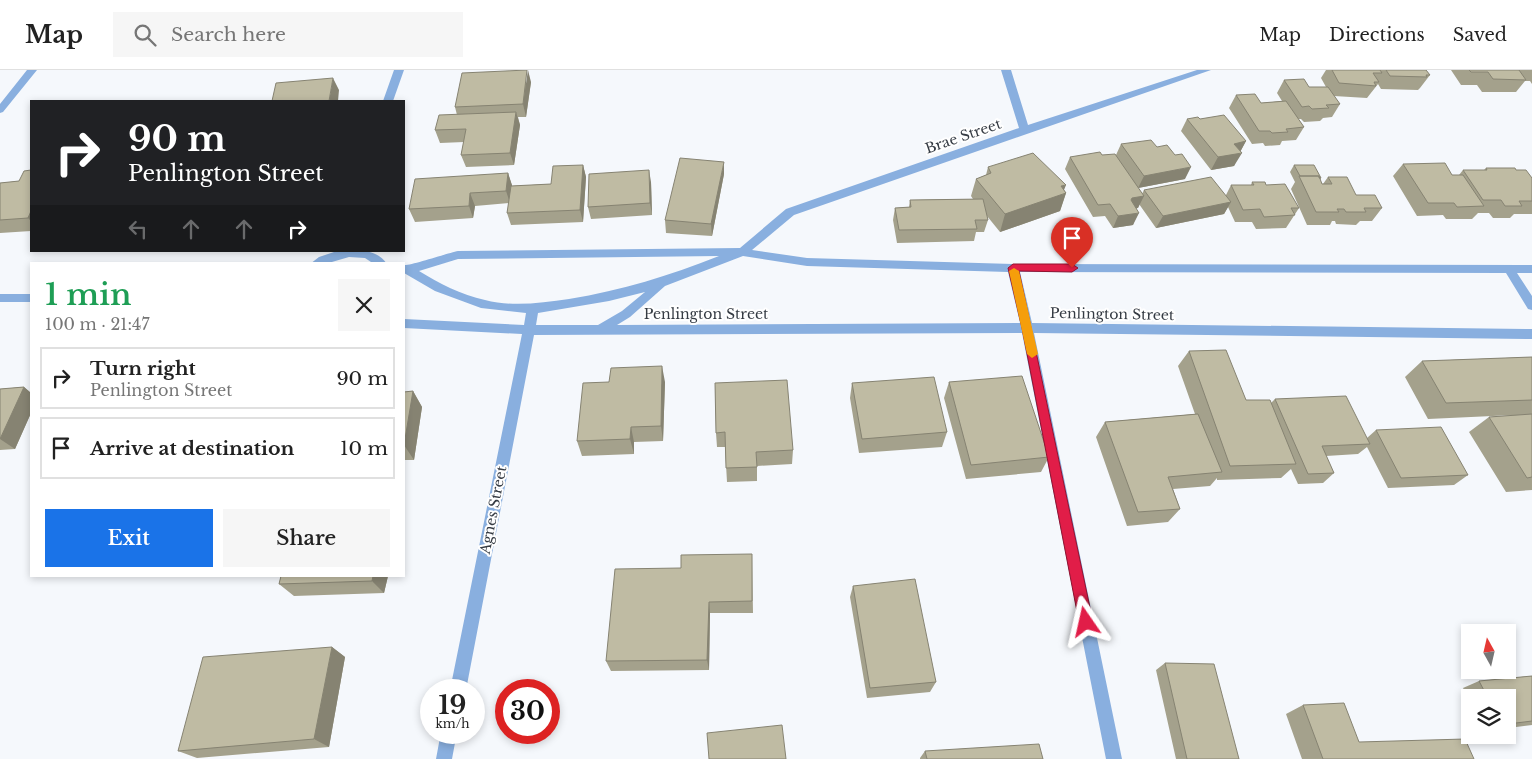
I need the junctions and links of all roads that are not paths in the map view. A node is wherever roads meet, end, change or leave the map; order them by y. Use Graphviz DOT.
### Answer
graph roads {
  1 [pos="32,70"];
  2 [pos="399,70"];
  3 [pos="1006,70"];
  4 [pos="1206,70"];
  5 [pos="388,100"];
  6 [pos="0,110"];
  7 [pos="1024,130"];
  8 [pos="742,252"];
  9 [pos="333,254"];
  10 [pos="319,262"];
  11 [pos="379,262"];
  12 [pos="1013,268"];
  13 [pos="1509,269"];
  14 [pos="1532,269"];
  15 [pos="406,270"];
  16 [pos="664,282"];
  17 [pos="0,298"];
  18 [pos="30,298"];
  19 [pos="1532,306"];
  20 [pos="533,309"];
  21 [pos="405,323"];
  22 [pos="1027,328"];
  23 [pos="601,329"];
  24 [pos="529,330"];
  25 [pos="1532,334"];
  26 [pos="460,679"];
  27 [pos="447,744"];
  28 [pos="444,759"];
  29 [pos="1114,759"];
  1 -- 6 [label="street"];
  2 -- 5 [label="street"];
  3 -- 7 [label="street"];
  4 -- 7 [label="street, Brae Street"];
  7 -- 8 [label="street, Brae Street"];
  8 -- 12 [label="street, Penlington Street"];
  8 -- 15 [label="street"];
  8 -- 16 [label="street, Penlington Street"];
  9 -- 10 [label="street"];
  9 -- 11 [label="street"];
  12 -- 13 [label="street, Penlington Street"];
  12 -- 22 [label="street"];
  13 -- 14 [label="street, Penlington Street"];
  13 -- 19 [label="street"];
  15 -- 20 [label="street, Penlington Street"];
  16 -- 20 [label="street, Penlington Street"];
  16 -- 23 [label="street, Penlington Street"];
  17 -- 18 [label="street"];
  20 -- 24 [label="street, Agnes Street"];
  21 -- 24 [label="street, Penlington Street"];
  22 -- 23 [label="street, Penlington Street"];
  22 -- 25 [label="street, Penlington Street"];
  22 -- 29 [label="street"];
  23 -- 24 [label="street, Penlington Street"];
  24 -- 26 [label="street, Agnes Street"];
  27 -- 28 [label="street"];
}
